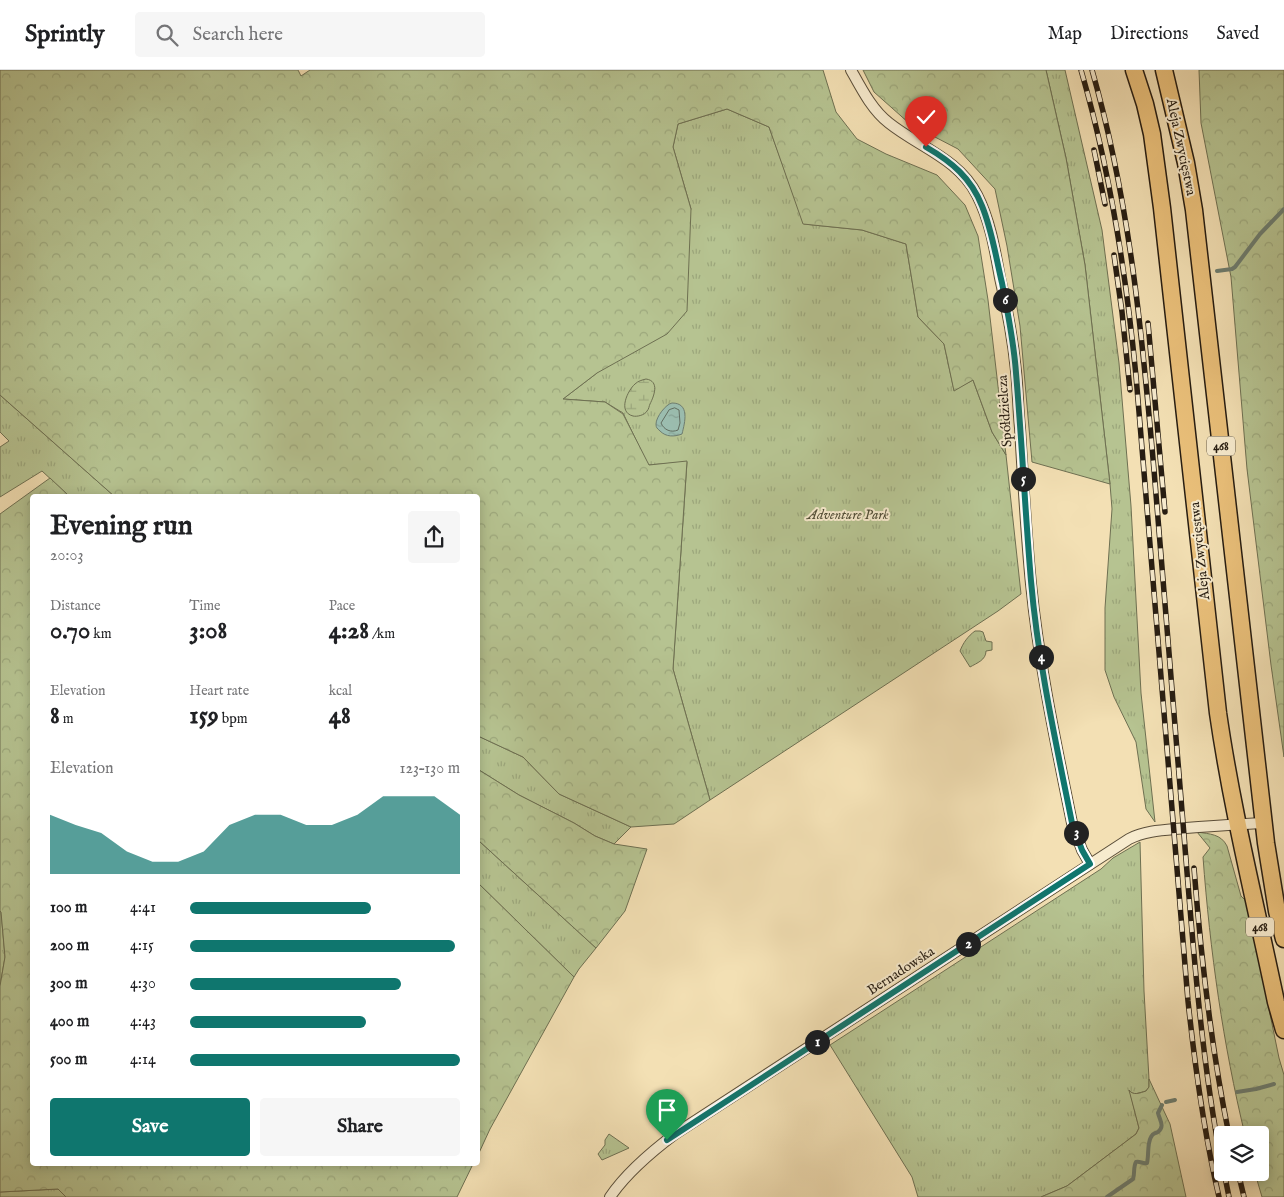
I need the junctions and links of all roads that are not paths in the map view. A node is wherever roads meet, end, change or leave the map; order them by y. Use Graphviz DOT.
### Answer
graph roads {
  1 [pos="852,70"];
  2 [pos="1134,70"];
  3 [pos="1164,70"];
  4 [pos="1264,823"];
  5 [pos="1238,824"];
  6 [pos="1090,864"];
  7 [pos="1284,940"];
  8 [pos="1284,1030"];
  9 [pos="610,1197"];
  1 -- 6 [label="street, Spółdzielcza"];
  2 -- 5 [label="main road, Aleja Zwycięstwa / 468"];
  3 -- 4 [label="main road, Aleja Zwycięstwa / 468"];
  4 -- 5 [label="street, Bernadowska"];
  4 -- 7 [label="main road, Aleja Zwycięstwa / 468"];
  5 -- 6 [label="street, Bernadowska"];
  5 -- 8 [label="main road, Aleja Zwycięstwa / 468"];
  6 -- 9 [label="street, Bernadowska"];
}
